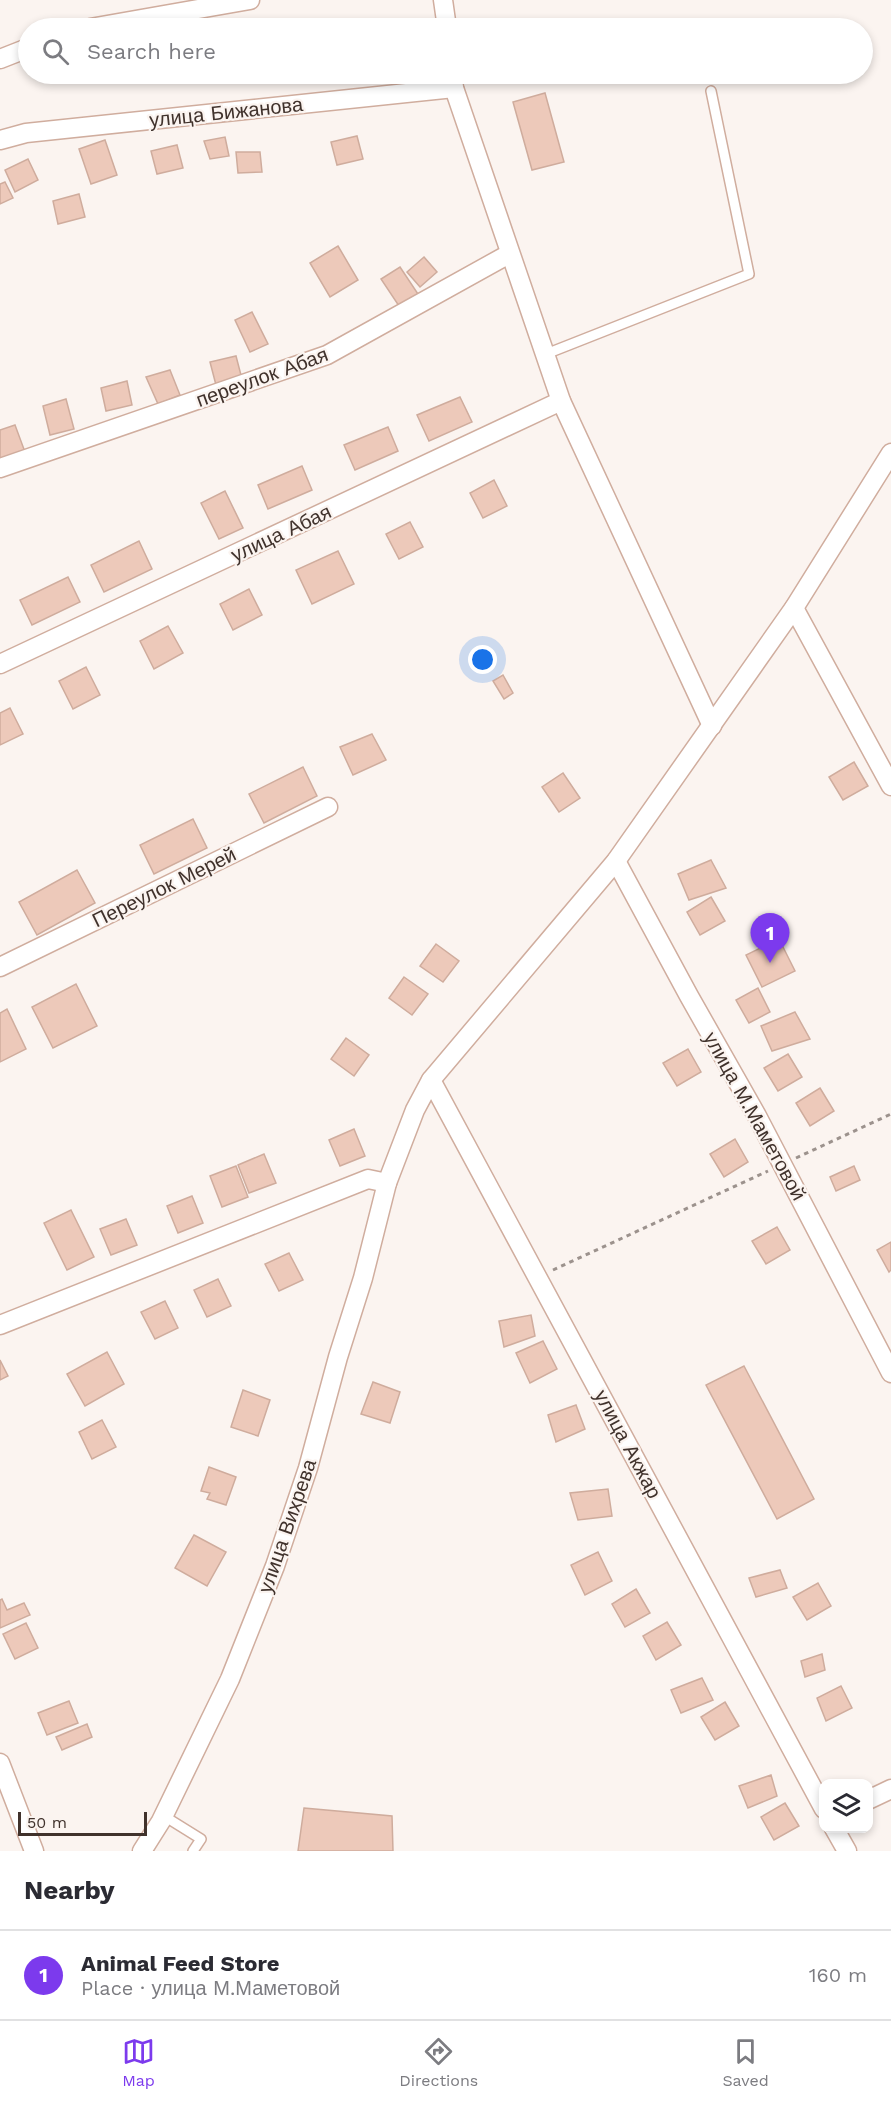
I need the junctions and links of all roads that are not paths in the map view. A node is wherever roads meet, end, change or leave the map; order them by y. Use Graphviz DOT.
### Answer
graph roads {
  1 [pos="250,0"];
  2 [pos="443,0"];
  3 [pos="147,18"];
  4 [pos="446,18"];
  5 [pos="18,52"];
  6 [pos="0,59"];
  7 [pos="428,84"];
  8 [pos="454,84"];
  9 [pos="711,91"];
  10 [pos="0,140"];
  11 [pos="509,254"];
  12 [pos="546,354"];
  13 [pos="561,401"];
  14 [pos="891,453"];
  15 [pos="0,468"];
  16 [pos="794,608"];
  17 [pos="0,664"];
  18 [pos="712,726"];
  19 [pos="891,786"];
  20 [pos="328,807"];
  21 [pos="616,861"];
  22 [pos="0,967"];
  23 [pos="431,1080"];
  24 [pos="387,1183"];
  25 [pos="0,1325"];
  26 [pos="891,1373"];
  27 [pos="0,1763"];
  28 [pos="891,1788"];
  29 [pos="873,1797"];
  30 [pos="819,1800"];
  31 [pos="164,1816"];
  32 [pos="837,1833"];
  33 [pos="34,1851"];
  34 [pos="142,1851"];
  35 [pos="193,1851"];
  36 [pos="847,1851"];
  1 -- 3 [label="street"];
  2 -- 4 [label="street"];
  5 -- 6 [label="street"];
  7 -- 10 [label="street, улица Бижанова"];
  8 -- 11 [label="street"];
  9 -- 12 [label="lane"];
  11 -- 12 [label="street"];
  11 -- 15 [label="street, переулок Абая"];
  12 -- 13 [label="street"];
  13 -- 17 [label="street, улица Абая"];
  13 -- 18 [label="street"];
  14 -- 16 [label="street, улица Вихрева"];
  16 -- 18 [label="street, улица Вихрева"];
  16 -- 19 [label="street"];
  18 -- 21 [label="street, улица Вихрева"];
  20 -- 22 [label="street, Переулок Мерей"];
  21 -- 23 [label="street, улица Вихрева"];
  21 -- 26 [label="street, улица М.Маметовой"];
  23 -- 24 [label="street, улица Вихрева"];
  23 -- 30 [label="street, улица Акжар"];
  24 -- 25 [label="street"];
  24 -- 31 [label="street, улица Вихрева"];
  27 -- 33 [label="street"];
  28 -- 29 [label="street"];
  31 -- 34 [label="street, улица Вихрева"];
  31 -- 35 [label="lane"];
  32 -- 36 [label="street"];
}
